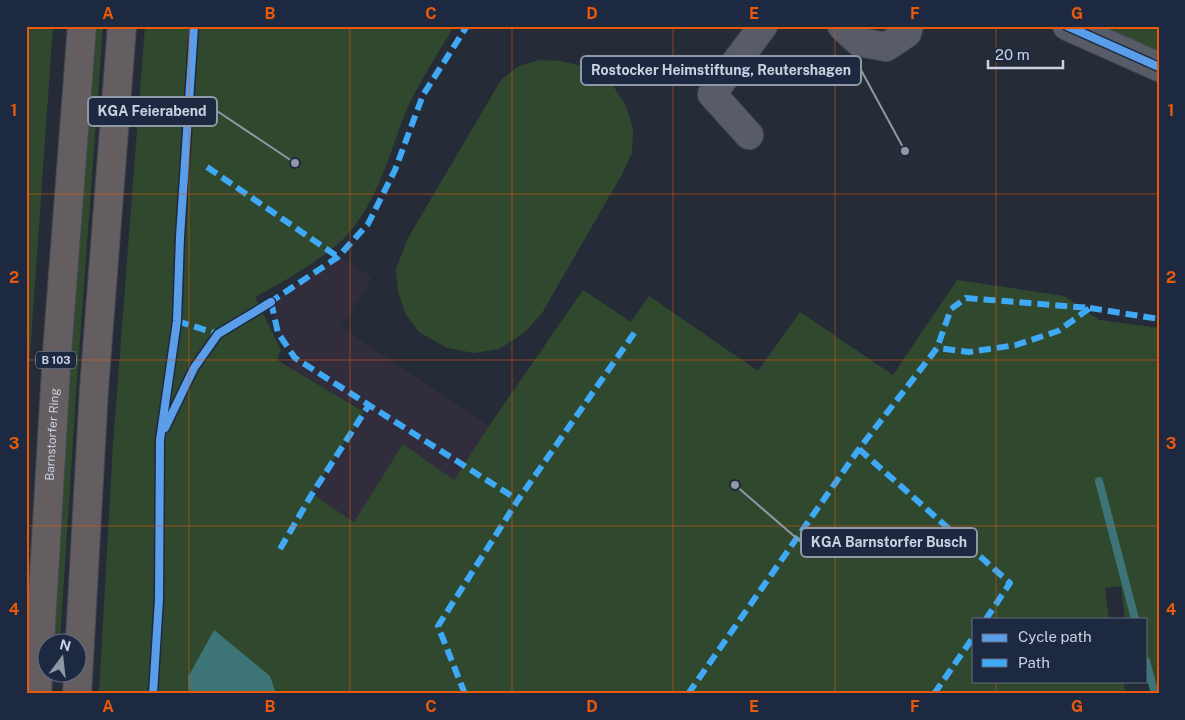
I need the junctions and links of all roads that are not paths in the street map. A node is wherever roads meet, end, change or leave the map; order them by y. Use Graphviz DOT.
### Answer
graph roads {
  1 [pos="82,26"];
  2 [pos="122,26"];
  3 [pos="763,26"];
  4 [pos="842,26"];
  5 [pos="909,26"];
  6 [pos="1067,26"];
  7 [pos="1159,67"];
  8 [pos="749,135"];
  9 [pos="37,694"];
  10 [pos="76,694"];
  1 -- 9 [label="highway, Barnstorfer Ring / B 103"];
  2 -- 10 [label="highway"];
  3 -- 8 [label="street"];
  4 -- 5 [label="street"];
  6 -- 7 [label="street"];
}
